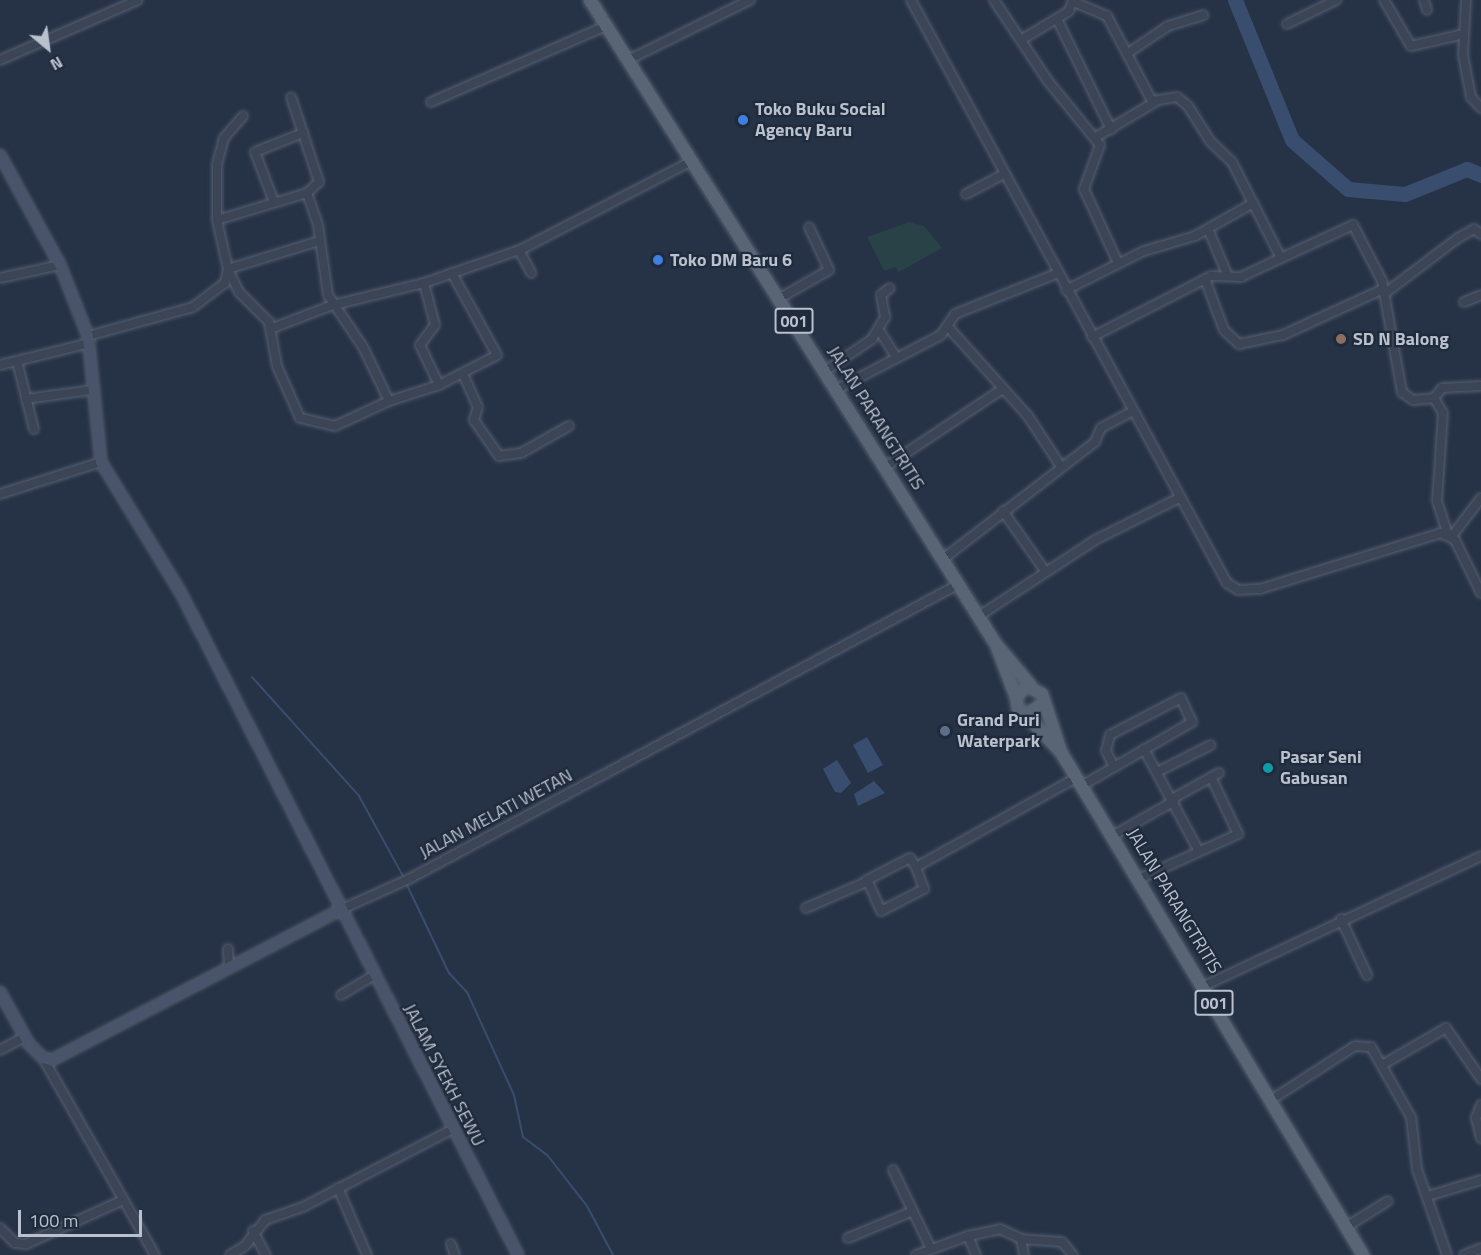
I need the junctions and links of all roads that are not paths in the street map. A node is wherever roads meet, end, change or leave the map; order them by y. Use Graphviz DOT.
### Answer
graph roads {
  1 [pos="138,0"];
  2 [pos="590,0"];
  3 [pos="750,0"];
  4 [pos="911,0"];
  5 [pos="994,0"];
  6 [pos="1336,0"];
  7 [pos="1384,0"];
  8 [pos="1424,0"];
  9 [pos="1466,0"];
  10 [pos="1073,1"];
  11 [pos="1427,10"];
  12 [pos="1203,15"];
  13 [pos="1057,19"];
  14 [pos="1287,24"];
  15 [pos="606,26"];
  16 [pos="1460,35"];
  17 [pos="1021,40"];
  18 [pos="1128,53"];
  19 [pos="0,60"];
  20 [pos="628,60"];
  21 [pos="291,97"];
  22 [pos="431,102"];
  23 [pos="1155,102"];
  24 [pos="1481,108"];
  25 [pos="243,116"];
  26 [pos="1111,129"];
  27 [pos="303,133"];
  28 [pos="1096,137"];
  29 [pos="0,155"];
  30 [pos="692,161"];
  31 [pos="1004,174"];
  32 [pos="307,193"];
  33 [pos="966,194"];
  34 [pos="274,202"];
  35 [pos="1252,203"];
  36 [pos="217,220"];
  37 [pos="808,227"];
  38 [pos="1208,229"];
  39 [pos="1481,234"];
  40 [pos="316,242"];
  41 [pos="519,250"];
  42 [pos="1281,258"];
  43 [pos="1118,264"];
  44 [pos="60,265"];
  45 [pos="228,269"];
  46 [pos="452,273"];
  47 [pos="531,273"];
  48 [pos="1058,273"];
  49 [pos="1227,274"];
  50 [pos="0,278"];
  51 [pos="1205,279"];
  52 [pos="424,283"];
  53 [pos="890,288"];
  54 [pos="1066,290"];
  55 [pos="1384,291"];
  56 [pos="1481,296"];
  57 [pos="780,298"];
  58 [pos="1464,302"];
  59 [pos="333,305"];
  60 [pos="949,328"];
  61 [pos="270,329"];
  62 [pos="879,330"];
  63 [pos="1092,337"];
  64 [pos="89,340"];
  65 [pos="896,357"];
  66 [pos="17,361"];
  67 [pos="0,365"];
  68 [pos="825,371"];
  69 [pos="463,374"];
  70 [pos="439,385"];
  71 [pos="1481,386"];
  72 [pos="837,389"];
  73 [pos="92,390"];
  74 [pos="1001,390"];
  75 [pos="1434,398"];
  76 [pos="26,399"];
  77 [pos="389,401"];
  78 [pos="1131,412"];
  79 [pos="569,426"];
  80 [pos="34,429"];
  81 [pos="101,462"];
  82 [pos="1060,465"];
  83 [pos="885,467"];
  84 [pos="0,494"];
  85 [pos="1481,498"];
  86 [pos="1177,499"];
  87 [pos="1003,510"];
  88 [pos="1450,535"];
  89 [pos="943,559"];
  90 [pos="1046,572"];
  91 [pos="958,584"];
  92 [pos="1481,593"];
  93 [pos="979,616"];
  94 [pos="996,643"];
  95 [pos="1031,686"];
  96 [pos="1016,697"];
  97 [pos="1044,703"];
  98 [pos="1023,712"];
  99 [pos="1211,745"];
  100 [pos="1144,749"];
  101 [pos="1061,752"];
  102 [pos="1114,767"];
  103 [pos="1157,772"];
  104 [pos="1080,781"];
  105 [pos="1173,800"];
  106 [pos="1114,835"];
  107 [pos="1197,848"];
  108 [pos="1481,856"];
  109 [pos="916,867"];
  110 [pos="1141,878"];
  111 [pos="866,882"];
  112 [pos="806,908"];
  113 [pos="340,910"];
  114 [pos="1341,919"];
  115 [pos="228,949"];
  116 [pos="229,968"];
  117 [pos="374,975"];
  118 [pos="1367,975"];
  119 [pos="1204,986"];
  120 [pos="0,992"];
  121 [pos="341,995"];
  122 [pos="24,1037"];
  123 [pos="0,1050"];
  124 [pos="42,1058"];
  125 [pos="1382,1065"];
  126 [pos="1481,1079"];
  127 [pos="1271,1100"];
  128 [pos="1481,1105"];
  129 [pos="453,1129"];
  130 [pos="1481,1138"];
  131 [pos="893,1170"];
  132 [pos="1481,1180"];
  133 [pos="338,1188"];
  134 [pos="1428,1196"];
  135 [pos="121,1201"];
  136 [pos="1388,1201"];
  137 [pos="913,1211"];
  138 [pos="1346,1227"];
  139 [pos="0,1228"];
  140 [pos="253,1232"];
  141 [pos="968,1236"];
  142 [pos="848,1238"];
  143 [pos="1021,1239"];
  144 [pos="451,1244"];
  145 [pos="1481,1248"];
  146 [pos="931,1250"];
  147 [pos="156,1255"];
  148 [pos="230,1255"];
  149 [pos="266,1255"];
  150 [pos="367,1255"];
  151 [pos="455,1255"];
  152 [pos="518,1255"];
  153 [pos="916,1255"];
  154 [pos="976,1255"];
  155 [pos="1024,1255"];
  156 [pos="1073,1255"];
  157 [pos="1363,1255"];
  158 [pos="1447,1255"];
  159 [pos="1464,1255"];
  1 -- 19 [label="street"];
  2 -- 15 [label="main road, JALAN PARANGTRITIS / 001"];
  3 -- 20 [label="street"];
  4 -- 31 [label="street"];
  5 -- 17 [label="street"];
  6 -- 14 [label="street"];
  7 -- 16 [label="street"];
  8 -- 11 [label="street"];
  9 -- 16 [label="street"];
  10 -- 13 [label="street"];
  10 -- 18 [label="street"];
  12 -- 18 [label="street"];
  13 -- 17 [label="street"];
  13 -- 26 [label="street"];
  15 -- 20 [label="main road, JALAN PARANGTRITIS / 001"];
  15 -- 22 [label="street"];
  16 -- 24 [label="street"];
  17 -- 28 [label="street"];
  18 -- 23 [label="street"];
  20 -- 30 [label="main road, JALAN PARANGTRITIS / 001"];
  21 -- 27 [label="street"];
  23 -- 26 [label="street"];
  23 -- 35 [label="street"];
  25 -- 36 [label="street"];
  26 -- 28 [label="street"];
  27 -- 32 [label="street"];
  27 -- 34 [label="street"];
  28 -- 43 [label="street"];
  29 -- 44 [label="street"];
  30 -- 41 [label="street"];
  30 -- 57 [label="main road, JALAN PARANGTRITIS / 001"];
  31 -- 33 [label="street"];
  31 -- 48 [label="street"];
  32 -- 34 [label="street"];
  32 -- 40 [label="street"];
  34 -- 36 [label="street"];
  35 -- 38 [label="street"];
  35 -- 42 [label="street"];
  36 -- 45 [label="street"];
  37 -- 57 [label="street"];
  38 -- 43 [label="street"];
  38 -- 49 [label="street"];
  39 -- 55 [label="street"];
  40 -- 45 [label="street"];
  40 -- 59 [label="street"];
  41 -- 46 [label="street"];
  41 -- 47 [label="street"];
  42 -- 49 [label="street"];
  42 -- 55 [label="street"];
  43 -- 54 [label="street"];
  44 -- 50 [label="street"];
  44 -- 64 [label="street"];
  45 -- 61 [label="street"];
  45 -- 64 [label="street"];
  46 -- 52 [label="street"];
  46 -- 69 [label="street"];
  48 -- 54 [label="street"];
  48 -- 60 [label="street"];
  49 -- 51 [label="street"];
  51 -- 55 [label="street"];
  51 -- 63 [label="street"];
  52 -- 59 [label="street"];
  52 -- 70 [label="street"];
  53 -- 62 [label="street"];
  54 -- 63 [label="street"];
  55 -- 75 [label="street"];
  56 -- 58 [label="street"];
  57 -- 68 [label="main road, JALAN PARANGTRITIS / 001"];
  59 -- 61 [label="street"];
  59 -- 77 [label="street"];
  60 -- 65 [label="street"];
  60 -- 74 [label="street"];
  61 -- 77 [label="street"];
  62 -- 65 [label="street"];
  62 -- 68 [label="street"];
  63 -- 78 [label="street"];
  64 -- 66 [label="street"];
  64 -- 73 [label="street"];
  65 -- 72 [label="street"];
  66 -- 67 [label="street"];
  66 -- 76 [label="street"];
  68 -- 72 [label="main road, JALAN PARANGTRITIS / 001"];
  69 -- 70 [label="street"];
  69 -- 79 [label="street"];
  70 -- 77 [label="street"];
  71 -- 75 [label="street"];
  72 -- 83 [label="main road, JALAN PARANGTRITIS / 001"];
  73 -- 76 [label="street"];
  73 -- 81 [label="street"];
  74 -- 82 [label="street"];
  74 -- 83 [label="street"];
  75 -- 88 [label="street"];
  76 -- 80 [label="street"];
  78 -- 82 [label="street"];
  78 -- 86 [label="street"];
  81 -- 84 [label="street"];
  81 -- 113 [label="street, JALAM SYEKH SEWU"];
  82 -- 87 [label="street"];
  83 -- 89 [label="main road, JALAN PARANGTRITIS / 001"];
  85 -- 88 [label="street"];
  86 -- 88 [label="street"];
  86 -- 90 [label="street"];
  87 -- 89 [label="street"];
  87 -- 90 [label="street"];
  88 -- 92 [label="street"];
  89 -- 91 [label="main road, JALAN PARANGTRITIS / 001"];
  90 -- 93 [label="street"];
  91 -- 93 [label="main road, JALAN PARANGTRITIS / 001"];
  91 -- 113 [label="street, JALAN MELATI WETAN"];
  93 -- 94 [label="main road, JALAN PARANGTRITIS / 001"];
  94 -- 95 [label="main road, JALAN PARANGTRITIS / 001"];
  94 -- 96 [label="main road, JALAN PARANGTRITIS / 001"];
  95 -- 96 [label="main road"];
  95 -- 97 [label="main road, 001"];
  96 -- 98 [label="main road, 001"];
  97 -- 98 [label="main road"];
  97 -- 101 [label="main road, JALAN PARANGTRITIS / 001"];
  98 -- 101 [label="main road, JALAN PARANGTRITIS / 001"];
  99 -- 103 [label="street"];
  100 -- 102 [label="street"];
  100 -- 102 [label="street"];
  100 -- 103 [label="street"];
  101 -- 104 [label="main road, JALAN PARANGTRITIS / 001"];
  102 -- 104 [label="street"];
  103 -- 105 [label="street"];
  104 -- 106 [label="main road, JALAN PARANGTRITIS / 001"];
  104 -- 109 [label="street"];
  105 -- 106 [label="street"];
  105 -- 107 [label="street"];
  105 -- 107 [label="street"];
  106 -- 110 [label="main road, JALAN PARANGTRITIS / 001"];
  107 -- 110 [label="street"];
  108 -- 114 [label="street"];
  109 -- 111 [label="street"];
  109 -- 111 [label="street"];
  110 -- 119 [label="main road, JALAN PARANGTRITIS / 001"];
  111 -- 112 [label="street"];
  113 -- 116 [label="street, JALAN MELATI WETAN"];
  113 -- 117 [label="street, JALAM SYEKH SEWU"];
  114 -- 118 [label="street"];
  114 -- 119 [label="street"];
  115 -- 116 [label="street"];
  116 -- 124 [label="street, JALAN MELATI WETAN"];
  117 -- 121 [label="street"];
  117 -- 129 [label="street, JALAM SYEKH SEWU"];
  119 -- 127 [label="main road, JALAN PARANGTRITIS / 001"];
  120 -- 122 [label="street"];
  122 -- 123 [label="street"];
  122 -- 124 [label="street"];
  124 -- 135 [label="street"];
  125 -- 126 [label="street"];
  125 -- 127 [label="street"];
  125 -- 134 [label="street"];
  127 -- 138 [label="main road, JALAN PARANGTRITIS / 001"];
  128 -- 130 [label="street"];
  129 -- 133 [label="street"];
  129 -- 152 [label="street, JALAM SYEKH SEWU"];
  131 -- 137 [label="street"];
  132 -- 134 [label="street"];
  133 -- 140 [label="street"];
  133 -- 150 [label="street"];
  134 -- 158 [label="street"];
  135 -- 139 [label="street"];
  135 -- 147 [label="street"];
  136 -- 138 [label="street"];
  137 -- 142 [label="street"];
  137 -- 146 [label="street"];
  138 -- 157 [label="main road, JALAN PARANGTRITIS / 001"];
  140 -- 148 [label="street"];
  140 -- 149 [label="street"];
  141 -- 143 [label="street"];
  141 -- 146 [label="street"];
  141 -- 154 [label="street"];
  143 -- 155 [label="street"];
  143 -- 156 [label="street"];
  144 -- 151 [label="street"];
  145 -- 159 [label="street"];
  146 -- 153 [label="street"];
}
